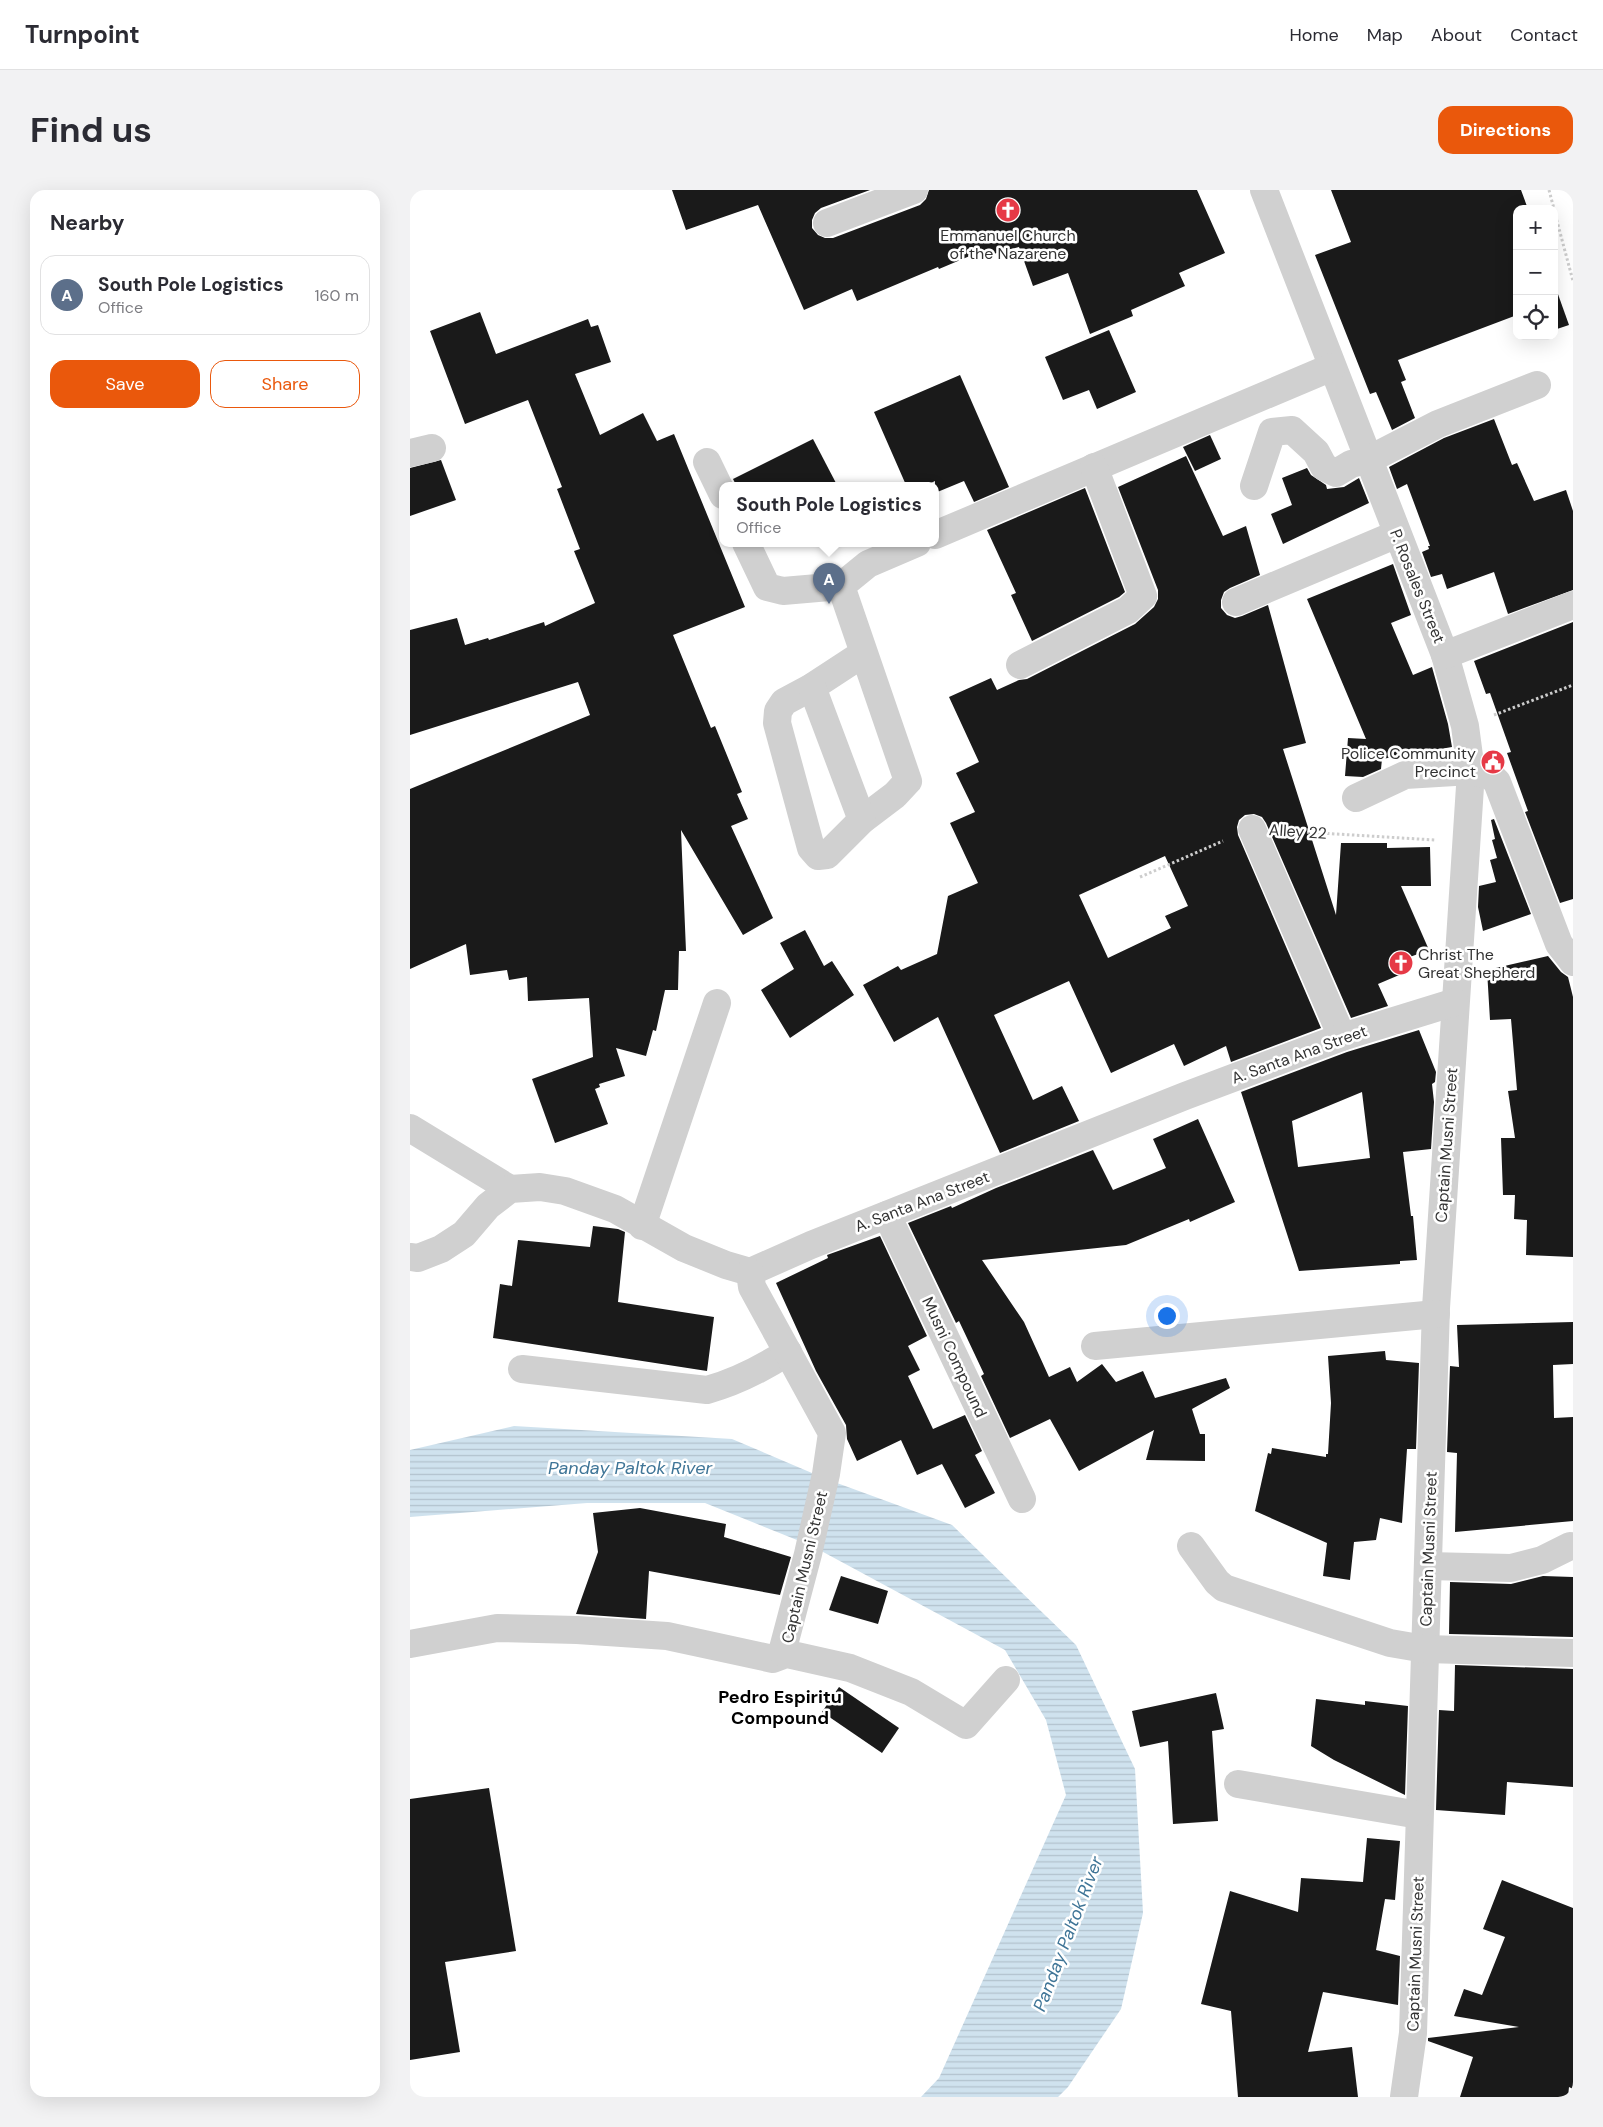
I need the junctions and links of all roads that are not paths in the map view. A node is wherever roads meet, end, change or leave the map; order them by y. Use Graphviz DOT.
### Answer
graph roads {
  1 [pos="914,190"];
  2 [pos="1264,190"];
  3 [pos="827,222"];
  4 [pos="1332,367"];
  5 [pos="1537,386"];
  6 [pos="1370,458"];
  7 [pos="707,462"];
  8 [pos="1094,467"];
  9 [pos="1254,486"];
  10 [pos="719,487"];
  11 [pos="939,533"];
  12 [pos="1397,534"];
  13 [pos="748,547"];
  14 [pos="908,547"];
  15 [pos="841,586"];
  16 [pos="1236,602"];
  17 [pos="1573,605"];
  18 [pos="864,653"];
  19 [pos="1445,655"];
  20 [pos="1020,665"];
  21 [pos="812,687"];
  22 [pos="1471,771"];
  23 [pos="1356,798"];
  24 [pos="862,820"];
  25 [pos="1252,829"];
  26 [pos="1573,962"];
  27 [pos="1455,1002"];
  28 [pos="717,1003"];
  29 [pos="1342,1037"];
  30 [pos="410,1128"];
  31 [pos="510,1189"];
  32 [pos="886,1215"];
  33 [pos="642,1226"];
  34 [pos="410,1257"];
  35 [pos="750,1272"];
  36 [pos="1436,1314"];
  37 [pos="1095,1346"];
  38 [pos="788,1352"];
  39 [pos="522,1369"];
  40 [pos="1022,1499"];
  41 [pos="1191,1546"];
  42 [pos="1570,1546"];
  43 [pos="1428,1566"];
  44 [pos="410,1644"];
  45 [pos="1425,1649"];
  46 [pos="784,1653"];
  47 [pos="1573,1653"];
  48 [pos="1006,1680"];
  49 [pos="1238,1784"];
  50 [pos="1419,1815"];
  51 [pos="1404,2097"];
  1 -- 3 [label="street"];
  2 -- 4 [label="street, P. Rosales Street"];
  4 -- 6 [label="street, P. Rosales Street"];
  4 -- 8 [label="street"];
  5 -- 6 [label="street"];
  6 -- 9 [label="street"];
  6 -- 12 [label="street, P. Rosales Street"];
  7 -- 10 [label="street"];
  8 -- 11 [label="street"];
  8 -- 20 [label="street"];
  12 -- 16 [label="street"];
  12 -- 19 [label="street, P. Rosales Street"];
  13 -- 15 [label="street"];
  14 -- 15 [label="street"];
  15 -- 18 [label="street"];
  17 -- 19 [label="street"];
  18 -- 21 [label="street"];
  18 -- 24 [label="street"];
  19 -- 22 [label="street, P. Rosales Street"];
  21 -- 24 [label="street"];
  21 -- 24 [label="street"];
  22 -- 23 [label="street"];
  22 -- 26 [label="street"];
  22 -- 27 [label="street, P. Rosales Street"];
  25 -- 29 [label="street"];
  27 -- 29 [label="street, A. Santa Ana Street"];
  27 -- 36 [label="street, Captain Musni Street"];
  28 -- 33 [label="street"];
  29 -- 32 [label="street, A. Santa Ana Street"];
  30 -- 31 [label="street"];
  31 -- 33 [label="street"];
  31 -- 34 [label="street"];
  32 -- 35 [label="street, A. Santa Ana Street"];
  32 -- 40 [label="street, Musni Compound"];
  33 -- 35 [label="street"];
  35 -- 38 [label="street, Captain Musni Street"];
  36 -- 37 [label="street"];
  36 -- 43 [label="street, Captain Musni Street"];
  38 -- 39 [label="street"];
  38 -- 46 [label="street, Captain Musni Street"];
  41 -- 45 [label="street"];
  42 -- 43 [label="street"];
  43 -- 45 [label="street, Captain Musni Street"];
  44 -- 46 [label="street, Captain Musni Street"];
  45 -- 47 [label="street"];
  45 -- 50 [label="street, Captain Musni Street"];
  46 -- 48 [label="street"];
  49 -- 50 [label="street"];
  50 -- 51 [label="street, Captain Musni Street"];
}
